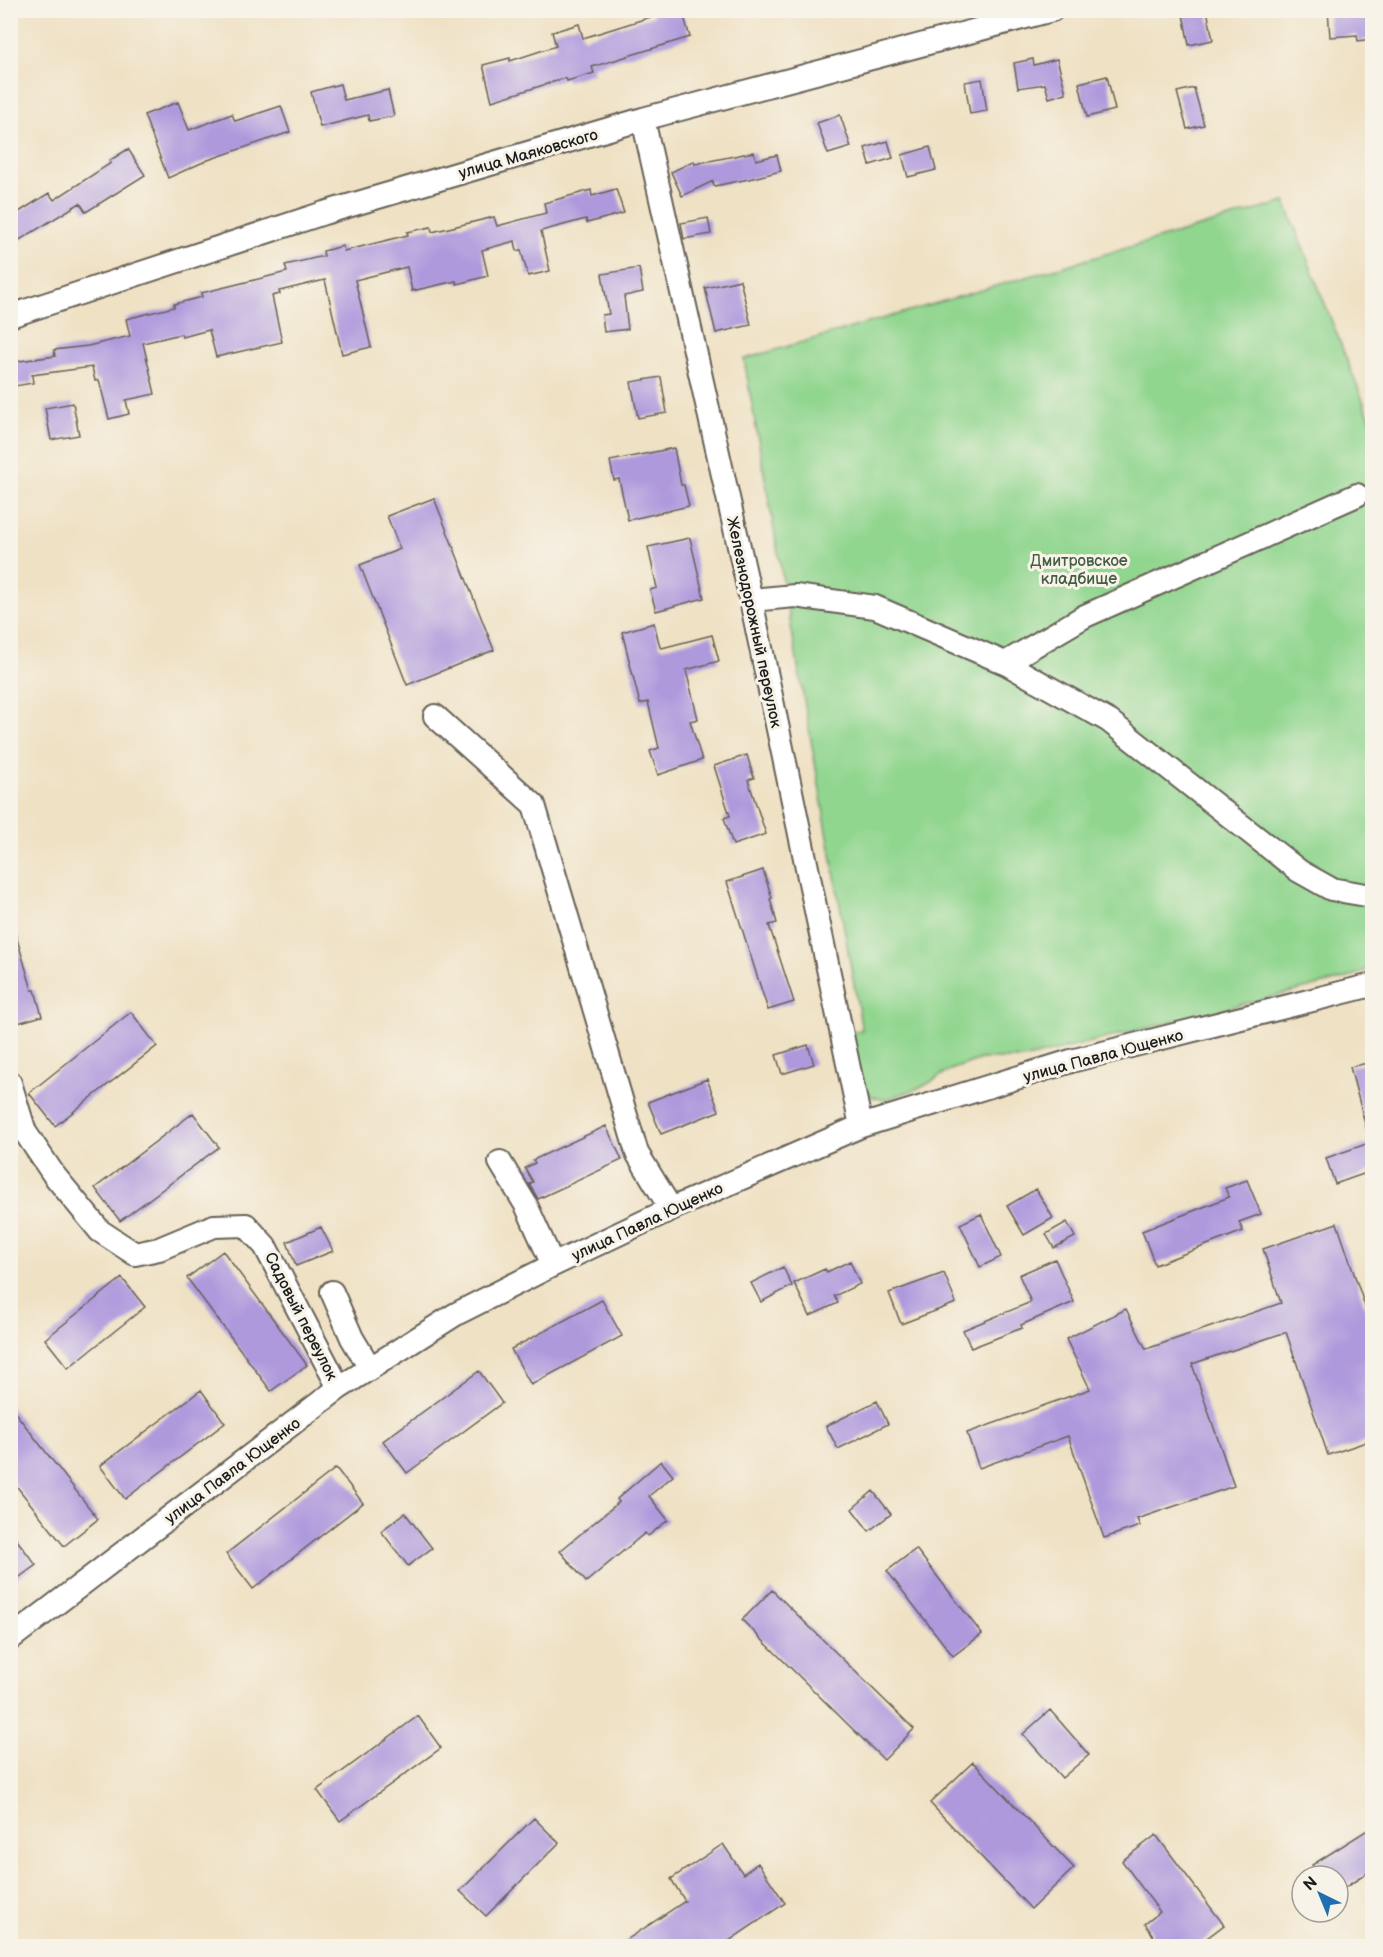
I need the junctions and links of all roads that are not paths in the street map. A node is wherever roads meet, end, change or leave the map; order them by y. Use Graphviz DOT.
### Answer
graph roads {
  1 [pos="1052,10"];
  2 [pos="643,119"];
  3 [pos="10,316"];
  4 [pos="1357,495"];
  5 [pos="751,600"];
  6 [pos="1005,663"];
  7 [pos="435,716"];
  8 [pos="1372,896"];
  9 [pos="1372,985"];
  10 [pos="10,1083"];
  11 [pos="861,1126"];
  12 [pos="500,1162"];
  13 [pos="671,1209"];
  14 [pos="554,1265"];
  15 [pos="332,1292"];
  16 [pos="370,1368"];
  17 [pos="339,1388"];
  18 [pos="10,1639"];
  1 -- 2 [label="street, улица Маяковского"];
  2 -- 3 [label="street, улица Маяковского"];
  2 -- 5 [label="street, Железнодорожный переулок"];
  4 -- 6 [label="street"];
  5 -- 6 [label="street"];
  5 -- 11 [label="street, Железнодорожный переулок"];
  6 -- 8 [label="street"];
  7 -- 13 [label="street"];
  9 -- 11 [label="street, улица Павла Ющенко"];
  10 -- 17 [label="street, Садовый переулок"];
  11 -- 13 [label="street, улица Павла Ющенко"];
  12 -- 14 [label="street"];
  13 -- 14 [label="street, улица Павла Ющенко"];
  14 -- 16 [label="street, улица Павла Ющенко"];
  15 -- 16 [label="street"];
  16 -- 17 [label="street, улица Павла Ющенко"];
  17 -- 18 [label="street, улица Павла Ющенко"];
}
